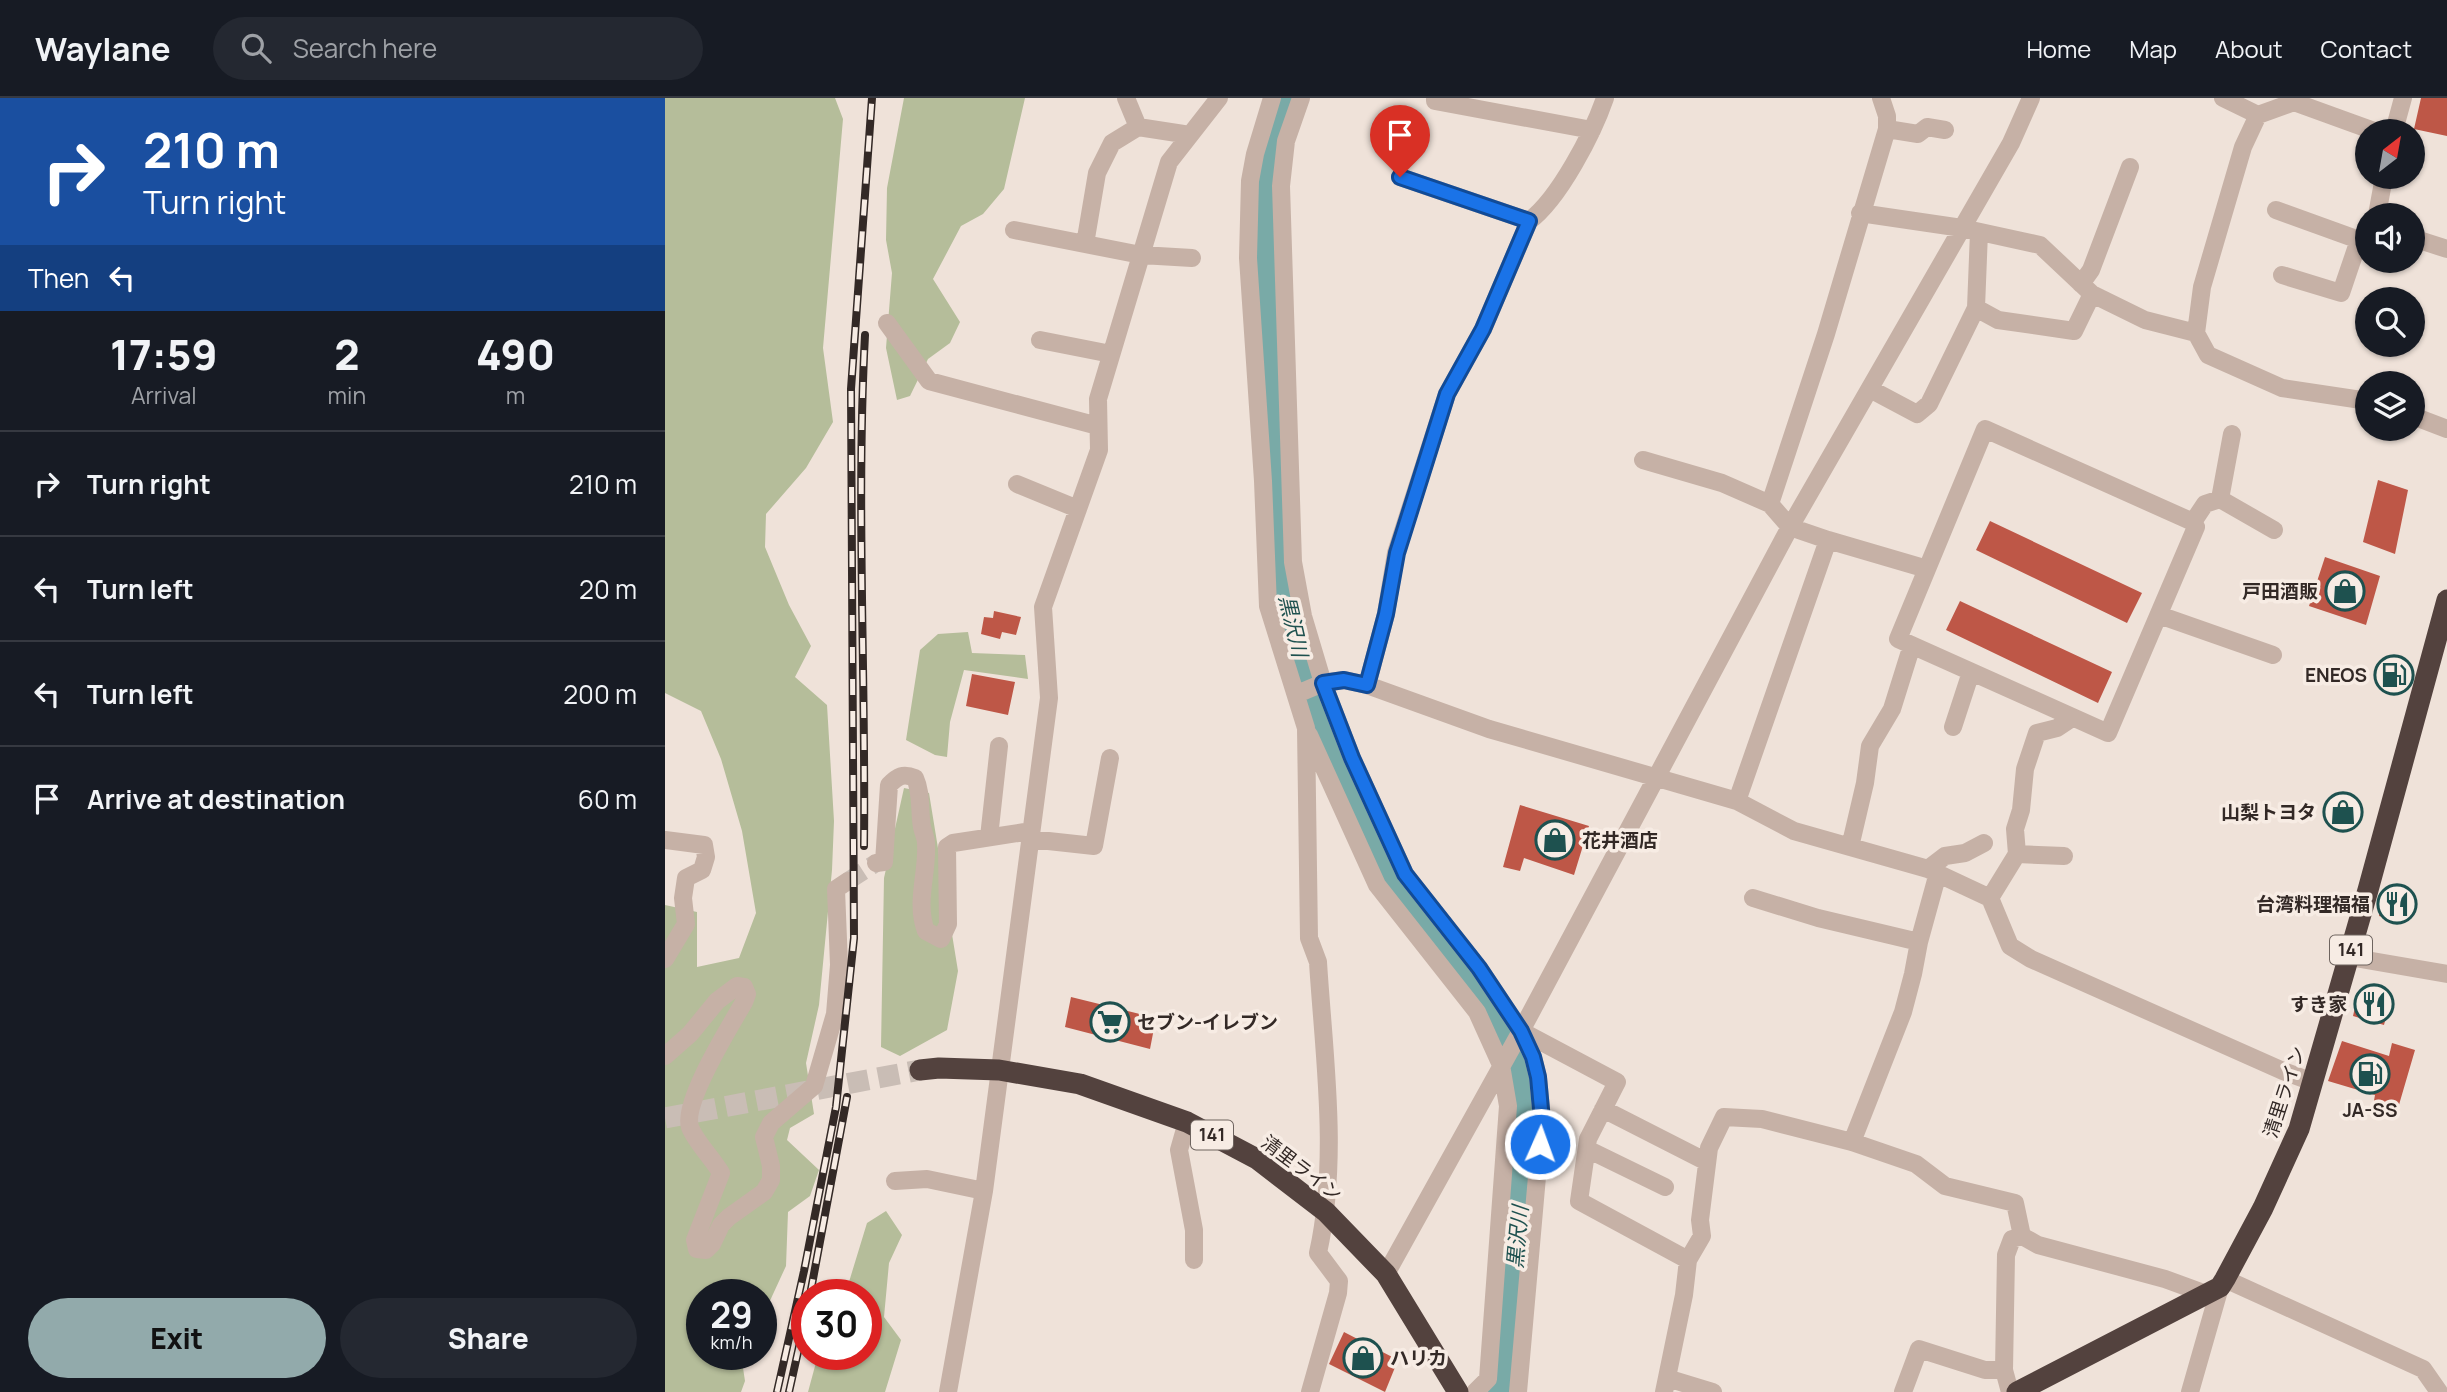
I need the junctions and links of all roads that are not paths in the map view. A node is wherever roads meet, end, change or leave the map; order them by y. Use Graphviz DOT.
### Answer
graph roads {
  1 [pos="1126,98"];
  2 [pos="1219,98"];
  3 [pos="1272,98"];
  4 [pos="1301,98"];
  5 [pos="1435,98"];
  6 [pos="1605,98"];
  7 [pos="1881,98"];
  8 [pos="2031,98"];
  9 [pos="2223,98"];
  10 [pos="2403,98"];
  11 [pos="2258,115"];
  12 [pos="2397,119"];
  13 [pos="2355,124"];
  14 [pos="1138,127"];
  15 [pos="1887,129"];
  16 [pos="1591,130"];
  17 [pos="1945,130"];
  18 [pos="1190,135"];
  19 [pos="2130,167"];
  20 [pos="1400,177"];
  21 [pos="2276,210"];
  22 [pos="1860,213"];
  23 [pos="1529,221"];
  24 [pos="1014,230"];
  25 [pos="1971,230"];
  26 [pos="2355,234"];
  27 [pos="2425,242"];
  28 [pos="1085,244"];
  29 [pos="2447,249"];
  30 [pos="1141,255"];
  31 [pos="2355,257"];
  32 [pos="1192,258"];
  33 [pos="2282,275"];
  34 [pos="2087,289"];
  35 [pos="1976,308"];
  36 [pos="887,323"];
  37 [pos="2196,333"];
  38 [pos="1040,340"];
  39 [pos="1111,354"];
  40 [pos="1870,389"];
  41 [pos="2355,399"];
  42 [pos="2425,421"];
  43 [pos="1098,426"];
  44 [pos="2447,429"];
  45 [pos="2232,434"];
  46 [pos="1643,460"];
  47 [pos="1277,481"];
  48 [pos="1017,484"];
  49 [pos="2220,499"];
  50 [pos="1770,505"];
  51 [pos="1078,509"];
  52 [pos="2193,522"];
  53 [pos="1790,527"];
  54 [pos="2274,530"];
  55 [pos="1828,540"];
  56 [pos="1927,569"];
  57 [pos="2447,600"];
  58 [pos="2159,615"];
  59 [pos="1912,645"];
  60 [pos="2273,655"];
  61 [pos="1971,672"];
  62 [pos="1367,685"];
  63 [pos="1310,688"];
  64 [pos="2072,718"];
  65 [pos="1953,727"];
  66 [pos="1306,728"];
  67 [pos="999,746"];
  68 [pos="1110,758"];
  69 [pos="1657,776"];
  70 [pos="1737,801"];
  71 [pos="1378,815"];
  72 [pos="1351,827"];
  73 [pos="1031,835"];
  74 [pos="989,837"];
  75 [pos="665,840"];
  76 [pos="1985,843"];
  77 [pos="1850,848"];
  78 [pos="2017,854"];
  79 [pos="2064,856"];
  80 [pos="876,863"];
  81 [pos="1933,871"];
  82 [pos="848,881"];
  83 [pos="1753,898"];
  84 [pos="1990,898"];
  85 [pos="1434,933"];
  86 [pos="1919,942"];
  87 [pos="2349,957"];
  88 [pos="665,959"];
  89 [pos="2447,974"];
  90 [pos="1521,1031"];
  91 [pos="665,1056"];
  92 [pos="1501,1065"];
  93 [pos="920,1070"];
  94 [pos="999,1070"];
  95 [pos="2313,1082"];
  96 [pos="1603,1109"];
  97 [pos="1187,1122"];
  98 [pos="1852,1142"];
  99 [pos="1587,1149"];
  100 [pos="1707,1162"];
  101 [pos="895,1181"];
  102 [pos="1665,1187"];
  103 [pos="984,1191"];
  104 [pos="1326,1212"];
  105 [pos="2022,1236"];
  106 [pos="1514,1239"];
  107 [pos="1194,1260"];
  108 [pos="1688,1260"];
  109 [pos="1386,1274"];
  110 [pos="2217,1286"];
  111 [pos="2004,1370"];
  112 [pos="1666,1385"];
  113 [pos="948,1392"];
  114 [pos="1310,1392"];
  115 [pos="1458,1392"];
  116 [pos="1475,1392"];
  117 [pos="1518,1392"];
  118 [pos="1713,1392"];
  119 [pos="1903,1392"];
  120 [pos="2010,1392"];
  121 [pos="2017,1392"];
  122 [pos="2190,1392"];
  123 [pos="2439,1392"];
  1 -- 14 [label="street"];
  2 -- 18 [label="street"];
  3 -- 47 [label="street"];
  4 -- 47 [label="street"];
  5 -- 16 [label="street"];
  6 -- 16 [label="street"];
  7 -- 15 [label="street"];
  8 -- 25 [label="street"];
  9 -- 11 [label="street"];
  10 -- 12 [label="street"];
  11 -- 13 [label="street"];
  11 -- 37 [label="street"];
  14 -- 18 [label="street"];
  14 -- 28 [label="street"];
  15 -- 17 [label="street"];
  15 -- 22 [label="street"];
  16 -- 23 [label="street"];
  18 -- 30 [label="street"];
  19 -- 34 [label="street"];
  20 -- 23 [label="street"];
  21 -- 26 [label="street"];
  22 -- 25 [label="street"];
  22 -- 50 [label="street"];
  23 -- 62 [label="street"];
  24 -- 28 [label="street"];
  25 -- 34 [label="street"];
  25 -- 35 [label="street"];
  25 -- 40 [label="street"];
  27 -- 29 [label="street"];
  28 -- 30 [label="street"];
  30 -- 32 [label="street"];
  30 -- 39 [label="street"];
  31 -- 33 [label="street"];
  34 -- 35 [label="street"];
  34 -- 37 [label="street"];
  35 -- 40 [label="street"];
  36 -- 43 [label="street"];
  37 -- 41 [label="street"];
  38 -- 39 [label="street"];
  39 -- 43 [label="street"];
  40 -- 53 [label="street"];
  42 -- 44 [label="street"];
  43 -- 51 [label="street"];
  45 -- 49 [label="street"];
  46 -- 50 [label="street"];
  47 -- 63 [label="street"];
  47 -- 63 [label="street"];
  48 -- 51 [label="street"];
  49 -- 52 [label="street"];
  49 -- 54 [label="street"];
  50 -- 53 [label="street"];
  51 -- 73 [label="street"];
  52 -- 56 [label="street"];
  52 -- 58 [label="street"];
  53 -- 55 [label="street"];
  53 -- 69 [label="street"];
  55 -- 56 [label="street"];
  55 -- 70 [label="street"];
  56 -- 59 [label="street"];
  57 -- 87 [label="highway, 清里ライン / 141"];
  58 -- 60 [label="street"];
  58 -- 64 [label="street"];
  59 -- 61 [label="street"];
  59 -- 77 [label="street"];
  61 -- 64 [label="street"];
  61 -- 65 [label="street"];
  62 -- 63 [label="street"];
  62 -- 69 [label="street"];
  63 -- 66 [label="street"];
  63 -- 71 [label="street"];
  64 -- 78 [label="street"];
  66 -- 72 [label="street"];
  66 -- 104 [label="street"];
  67 -- 74 [label="street"];
  68 -- 73 [label="street"];
  69 -- 70 [label="street"];
  69 -- 90 [label="street"];
  70 -- 77 [label="street"];
  71 -- 72 [label="street"];
  71 -- 85 [label="street"];
  72 -- 85 [label="street"];
  73 -- 74 [label="street"];
  73 -- 94 [label="street"];
  74 -- 80 [label="street"];
  75 -- 88 [label="street"];
  76 -- 81 [label="street"];
  77 -- 81 [label="street"];
  78 -- 79 [label="street"];
  78 -- 84 [label="street"];
  81 -- 84 [label="street"];
  81 -- 86 [label="street"];
  82 -- 91 [label="street"];
  83 -- 86 [label="street"];
  84 -- 95 [label="street"];
  85 -- 90 [label="street"];
  85 -- 92 [label="street"];
  86 -- 98 [label="street"];
  87 -- 89 [label="street"];
  87 -- 95 [label="highway, 清里ライン / 141"];
  90 -- 92 [label="street"];
  90 -- 96 [label="street"];
  90 -- 106 [label="street"];
  92 -- 106 [label="street"];
  92 -- 109 [label="street"];
  93 -- 94 [label="highway, 清里ライン / 141"];
  94 -- 97 [label="highway, 清里ライン / 141"];
  94 -- 103 [label="street"];
  95 -- 110 [label="highway, 清里ライン / 141"];
  96 -- 99 [label="street"];
  96 -- 100 [label="street"];
  97 -- 104 [label="highway, 清里ライン / 141"];
  97 -- 107 [label="street"];
  98 -- 100 [label="street"];
  98 -- 105 [label="street"];
  99 -- 102 [label="street"];
  99 -- 108 [label="street"];
  100 -- 108 [label="street"];
  101 -- 103 [label="street"];
  103 -- 113 [label="street"];
  104 -- 109 [label="highway, 清里ライン / 141"];
  104 -- 114 [label="street"];
  105 -- 110 [label="street"];
  105 -- 111 [label="street"];
  106 -- 116 [label="street"];
  106 -- 117 [label="street"];
  108 -- 112 [label="street"];
  109 -- 115 [label="highway, 清里ライン / 141"];
  110 -- 121 [label="highway"];
  110 -- 122 [label="street"];
  110 -- 123 [label="street"];
  111 -- 119 [label="street"];
  111 -- 120 [label="street"];
  112 -- 118 [label="street"];
}
